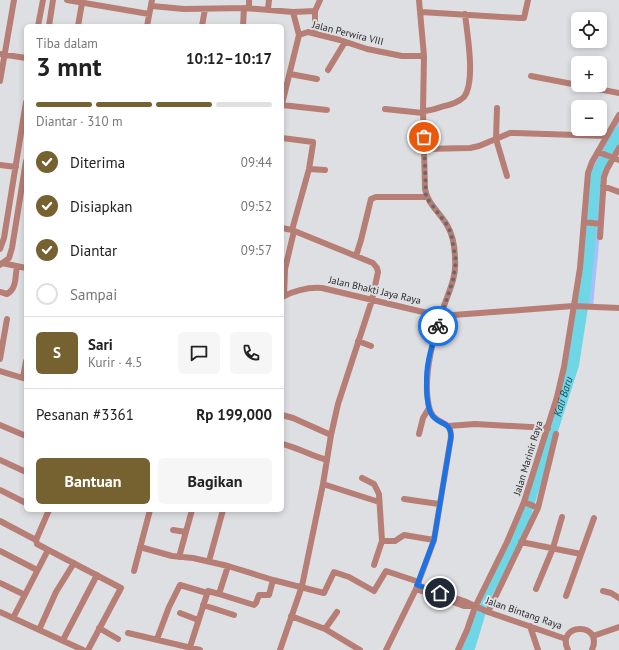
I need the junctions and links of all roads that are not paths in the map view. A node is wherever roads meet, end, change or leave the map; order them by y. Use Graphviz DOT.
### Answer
graph roads {
  1 [pos="14,0"];
  2 [pos="43,0"];
  3 [pos="53,0"];
  4 [pos="67,0"];
  5 [pos="249,0"];
  6 [pos="269,0"];
  7 [pos="320,0"];
  8 [pos="419,0"];
  9 [pos="528,0"];
  10 [pos="82,3"];
  11 [pos="152,3"];
  12 [pos="246,8"];
  13 [pos="205,9"];
  14 [pos="268,9"];
  15 [pos="316,10"];
  16 [pos="293,12"];
  17 [pos="421,12"];
  18 [pos="149,14"];
  19 [pos="465,14"];
  20 [pos="38,24"];
  21 [pos="48,24"];
  22 [pos="78,24"];
  23 [pos="147,24"];
  24 [pos="202,24"];
  25 [pos="243,24"];
  26 [pos="316,34"];
  27 [pos="299,35"];
  28 [pos="345,42"];
  29 [pos="2,54"];
  30 [pos="424,56"];
  31 [pos="24,58"];
  32 [pos="328,70"];
  33 [pos="290,74"];
  34 [pos="531,76"];
  35 [pos="317,79"];
  36 [pos="0,81"];
  37 [pos="619,93"];
  38 [pos="284,96"];
  39 [pos="284,104"];
  40 [pos="385,108"];
  41 [pos="497,108"];
  42 [pos="327,110"];
  43 [pos="423,112"];
  44 [pos="24,115"];
  45 [pos="619,115"];
  46 [pos="571,135"];
  47 [pos="607,136"];
  48 [pos="284,138"];
  49 [pos="496,140"];
  50 [pos="424,148"];
  51 [pos="619,148"];
  52 [pos="608,156"];
  53 [pos="0,165"];
  54 [pos="16,167"];
  55 [pos="309,169"];
  56 [pos="324,170"];
  57 [pos="507,176"];
  58 [pos="603,186"];
  59 [pos="24,188"];
  60 [pos="619,192"];
  61 [pos="426,197"];
  62 [pos="23,201"];
  63 [pos="586,222"];
  64 [pos="599,223"];
  65 [pos="284,228"];
  66 [pos="293,230"];
  67 [pos="600,237"];
  68 [pos="0,249"];
  69 [pos="356,256"];
  70 [pos="9,258"];
  71 [pos="1,264"];
  72 [pos="17,266"];
  73 [pos="24,268"];
  74 [pos="284,282"];
  75 [pos="0,292"];
  76 [pos="284,296"];
  77 [pos="372,300"];
  78 [pos="576,306"];
  79 [pos="619,308"];
  80 [pos="440,316"];
  81 [pos="7,319"];
  82 [pos="358,341"];
  83 [pos="371,346"];
  84 [pos="0,359"];
  85 [pos="0,371"];
  86 [pos="24,379"];
  87 [pos="429,408"];
  88 [pos="284,416"];
  89 [pos="0,425"];
  90 [pos="448,426"];
  91 [pos="548,428"];
  92 [pos="419,434"];
  93 [pos="556,434"];
  94 [pos="24,435"];
  95 [pos="331,435"];
  96 [pos="284,445"];
  97 [pos="0,460"];
  98 [pos="326,460"];
  99 [pos="24,471"];
  100 [pos="362,478"];
  101 [pos="323,484"];
  102 [pos="0,491"];
  103 [pos="404,499"];
  104 [pos="24,502"];
  105 [pos="379,502"];
  106 [pos="525,503"];
  107 [pos="439,504"];
  108 [pos="536,507"];
  109 [pos="48,512"];
  110 [pos="149,512"];
  111 [pos="191,512"];
  112 [pos="222,512"];
  113 [pos="562,516"];
  114 [pos="594,518"];
  115 [pos="0,521"];
  116 [pos="173,530"];
  117 [pos="186,532"];
  118 [pos="36,540"];
  119 [pos="434,540"];
  120 [pos="382,541"];
  121 [pos="521,542"];
  122 [pos="140,547"];
  123 [pos="554,548"];
  124 [pos="48,550"];
  125 [pos="0,551"];
  126 [pos="581,554"];
  127 [pos="180,557"];
  128 [pos="209,562"];
  129 [pos="74,563"];
  130 [pos="374,565"];
  131 [pos="228,566"];
  132 [pos="37,570"];
  133 [pos="134,571"];
  134 [pos="97,575"];
  135 [pos="273,580"];
  136 [pos="0,583"];
  137 [pos="417,585"];
  138 [pos="302,586"];
  139 [pos="536,589"];
  140 [pos="603,591"];
  141 [pos="207,593"];
  142 [pos="219,594"];
  143 [pos="24,595"];
  144 [pos="566,596"];
  145 [pos="619,598"];
  146 [pos="203,605"];
  147 [pos="475,607"];
  148 [pos="486,611"];
  149 [pos="0,612"];
  150 [pos="337,612"];
  151 [pos="180,613"];
  152 [pos="234,615"];
  153 [pos="291,616"];
  154 [pos="13,618"];
  155 [pos="198,620"];
  156 [pos="530,626"];
  157 [pos="619,627"];
  158 [pos="99,628"];
  159 [pos="325,629"];
  160 [pos="39,630"];
  161 [pos="128,632"];
  162 [pos="593,636"];
  163 [pos="118,639"];
  164 [pos="157,639"];
  165 [pos="566,639"];
  166 [pos="63,640"];
  167 [pos="195,649"];
  168 [pos="83,650"];
  169 [pos="88,650"];
  170 [pos="280,650"];
  171 [pos="360,650"];
  172 [pos="386,650"];
  173 [pos="458,650"];
  174 [pos="538,650"];
  175 [pos="568,650"];
  176 [pos="592,650"];
  1 -- 29 [label="street"];
  2 -- 20 [label="street"];
  3 -- 21 [label="street"];
  4 -- 10 [label="street"];
  5 -- 12 [label="street"];
  6 -- 14 [label="street"];
  7 -- 15 [label="street"];
  8 -- 17 [label="street"];
  9 -- 19 [label="street"];
  10 -- 18 [label="street"];
  10 -- 22 [label="street"];
  11 -- 13 [label="street"];
  11 -- 18 [label="street"];
  12 -- 13 [label="street"];
  12 -- 14 [label="street"];
  12 -- 25 [label="street"];
  13 -- 24 [label="street"];
  14 -- 16 [label="street"];
  15 -- 16 [label="street"];
  15 -- 26 [label="street"];
  16 -- 27 [label="street"];
  17 -- 19 [label="street"];
  17 -- 30 [label="street"];
  18 -- 23 [label="street"];
  19 -- 43 [label="street"];
  26 -- 27 [label="street, Jalan Perwira VIII"];
  26 -- 28 [label="street, Jalan Perwira VIII"];
  27 -- 33 [label="street, Jalan Perwira VIII"];
  28 -- 30 [label="street, Jalan Perwira VIII"];
  28 -- 32 [label="street"];
  29 -- 31 [label="street"];
  29 -- 36 [label="street"];
  30 -- 43 [label="street"];
  33 -- 35 [label="street"];
  33 -- 38 [label="street, Jalan Perwira VIII"];
  34 -- 37 [label="street"];
  39 -- 42 [label="street"];
  40 -- 43 [label="street"];
  41 -- 49 [label="street"];
  43 -- 50 [label="street"];
  44 -- 54 [label="street"];
  45 -- 47 [label="street"];
  46 -- 49 [label="street"];
  47 -- 52 [label="street"];
  48 -- 55 [label="street"];
  49 -- 50 [label="street"];
  49 -- 57 [label="street"];
  50 -- 61 [label="street"];
  51 -- 52 [label="street"];
  52 -- 58 [label="street"];
  52 -- 63 [label="street, Jalan Marinir Raya"];
  53 -- 54 [label="street"];
  54 -- 68 [label="street"];
  55 -- 56 [label="street"];
  55 -- 66 [label="street"];
  58 -- 60 [label="street"];
  58 -- 64 [label="street"];
  59 -- 62 [label="street"];
  61 -- 69 [label="street"];
  61 -- 80 [label="street"];
  62 -- 70 [label="street"];
  63 -- 64 [label="street"];
  63 -- 78 [label="street, Jalan Marinir Raya"];
  64 -- 67 [label="street"];
  65 -- 66 [label="street"];
  66 -- 69 [label="street"];
  66 -- 74 [label="street"];
  68 -- 70 [label="street"];
  69 -- 77 [label="street"];
  70 -- 71 [label="street"];
  71 -- 72 [label="street"];
  72 -- 73 [label="street"];
  72 -- 75 [label="street"];
  76 -- 77 [label="street, Jalan Bhakti Jaya Raya"];
  77 -- 80 [label="street, Jalan Bhakti Jaya Raya"];
  77 -- 82 [label="street"];
  78 -- 79 [label="street, Jalan Bhakti Jaya Raya"];
  78 -- 80 [label="street, Jalan Bhakti Jaya Raya"];
  78 -- 91 [label="street, Jalan Marinir Raya"];
  80 -- 87 [label="street"];
  81 -- 84 [label="street"];
  82 -- 83 [label="street"];
  82 -- 95 [label="street"];
  85 -- 86 [label="street"];
  87 -- 90 [label="street"];
  87 -- 92 [label="street"];
  88 -- 95 [label="street"];
  89 -- 94 [label="street"];
  90 -- 91 [label="street"];
  90 -- 107 [label="street"];
  91 -- 106 [label="street, Jalan Marinir Raya"];
  93 -- 108 [label="street"];
  95 -- 98 [label="street"];
  96 -- 98 [label="street"];
  97 -- 99 [label="street"];
  98 -- 101 [label="street"];
  100 -- 105 [label="street"];
  101 -- 105 [label="street"];
  101 -- 138 [label="street"];
  102 -- 104 [label="street"];
  103 -- 107 [label="street"];
  105 -- 120 [label="street"];
  106 -- 108 [label="street"];
  106 -- 147 [label="street, Jalan Marinir Raya"];
  107 -- 119 [label="street"];
  108 -- 121 [label="street"];
  109 -- 118 [label="street"];
  110 -- 122 [label="street"];
  111 -- 117 [label="street"];
  112 -- 128 [label="street"];
  113 -- 123 [label="street"];
  114 -- 126 [label="street"];
  115 -- 118 [label="street"];
  116 -- 117 [label="street"];
  117 -- 127 [label="street"];
  118 -- 124 [label="street"];
  119 -- 120 [label="street"];
  119 -- 137 [label="street"];
  120 -- 130 [label="street"];
  121 -- 123 [label="street"];
  121 -- 148 [label="street"];
  122 -- 127 [label="street"];
  122 -- 133 [label="street"];
  123 -- 126 [label="street"];
  123 -- 139 [label="street"];
  124 -- 129 [label="street"];
  124 -- 132 [label="street"];
  125 -- 132 [label="street"];
  126 -- 144 [label="street"];
  127 -- 128 [label="street"];
  128 -- 131 [label="street"];
  129 -- 134 [label="street"];
  129 -- 160 [label="street"];
  131 -- 135 [label="street"];
  131 -- 142 [label="street"];
  132 -- 143 [label="street"];
  134 -- 158 [label="street"];
  134 -- 166 [label="street"];
  135 -- 138 [label="street"];
  135 -- 142 [label="street"];
  136 -- 143 [label="street"];
  137 -- 138 [label="street, Jalan Bintang Raya"];
  137 -- 147 [label="street, Jalan Bintang Raya"];
  137 -- 172 [label="street"];
  138 -- 153 [label="street"];
  140 -- 145 [label="street"];
  141 -- 142 [label="street"];
  141 -- 146 [label="street"];
  141 -- 164 [label="street"];
  143 -- 154 [label="street"];
  146 -- 152 [label="street"];
  146 -- 155 [label="street"];
  147 -- 148 [label="street, Jalan Bintang Raya"];
  147 -- 173 [label="street, Jalan Marinir Raya"];
  148 -- 156 [label="street, Jalan Bintang Raya"];
  149 -- 154 [label="street"];
  150 -- 159 [label="street"];
  151 -- 155 [label="street"];
  153 -- 159 [label="street"];
  153 -- 170 [label="street"];
  154 -- 160 [label="street"];
  155 -- 167 [label="street"];
  156 -- 165 [label="street, Jalan Bintang Raya"];
  156 -- 174 [label="street"];
  157 -- 162 [label="street"];
  158 -- 163 [label="street"];
  158 -- 169 [label="street"];
  159 -- 171 [label="street"];
  160 -- 166 [label="street"];
  161 -- 164 [label="street"];
  162 -- 165 [label="street"];
  162 -- 176 [label="street"];
  164 -- 167 [label="street"];
  165 -- 175 [label="street"];
  166 -- 168 [label="street"];
}
